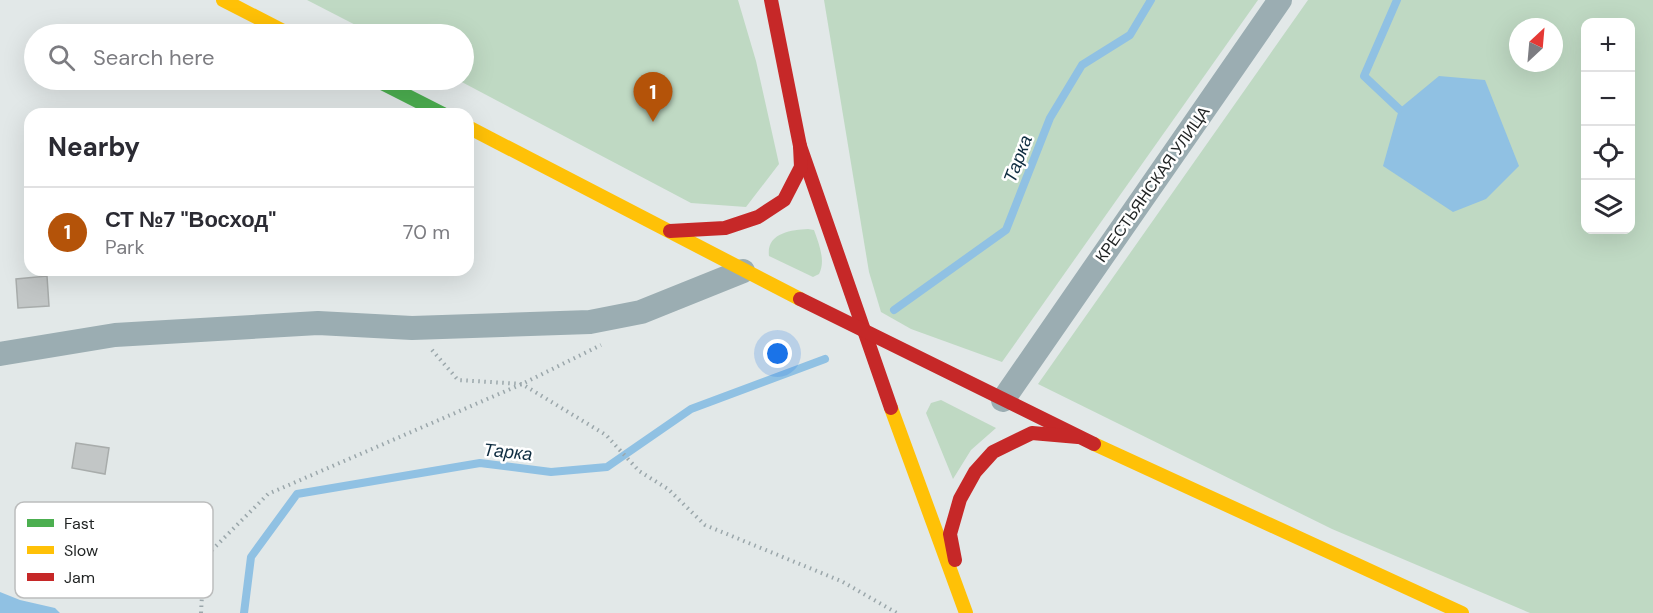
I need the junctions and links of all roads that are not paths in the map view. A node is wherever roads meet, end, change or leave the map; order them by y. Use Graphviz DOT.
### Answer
graph roads {
  1 [pos="223,0"];
  2 [pos="771,0"];
  3 [pos="1280,0"];
  4 [pos="270,24"];
  5 [pos="396,90"];
  6 [pos="431,108"];
  7 [pos="474,130"];
  8 [pos="800,146"];
  9 [pos="670,231"];
  10 [pos="743,271"];
  11 [pos="864,332"];
  12 [pos="0,354"];
  13 [pos="1003,400"];
  14 [pos="1080,438"];
  15 [pos="966,612"];
  16 [pos="1462,613"];
  1 -- 4 [label="main road"];
  2 -- 8 [label="main road"];
  3 -- 13 [label="street, КРЕСТЬЯНСКАЯ УЛИЦА"];
  5 -- 6 [label="main road"];
  7 -- 9 [label="main road"];
  8 -- 9 [label="main road"];
  8 -- 11 [label="main road"];
  9 -- 10 [label="main road"];
  10 -- 11 [label="main road"];
  10 -- 12 [label="street"];
  11 -- 13 [label="main road"];
  11 -- 15 [label="main road"];
  13 -- 14 [label="main road"];
  14 -- 15 [label="main road"];
  14 -- 16 [label="main road"];
}
